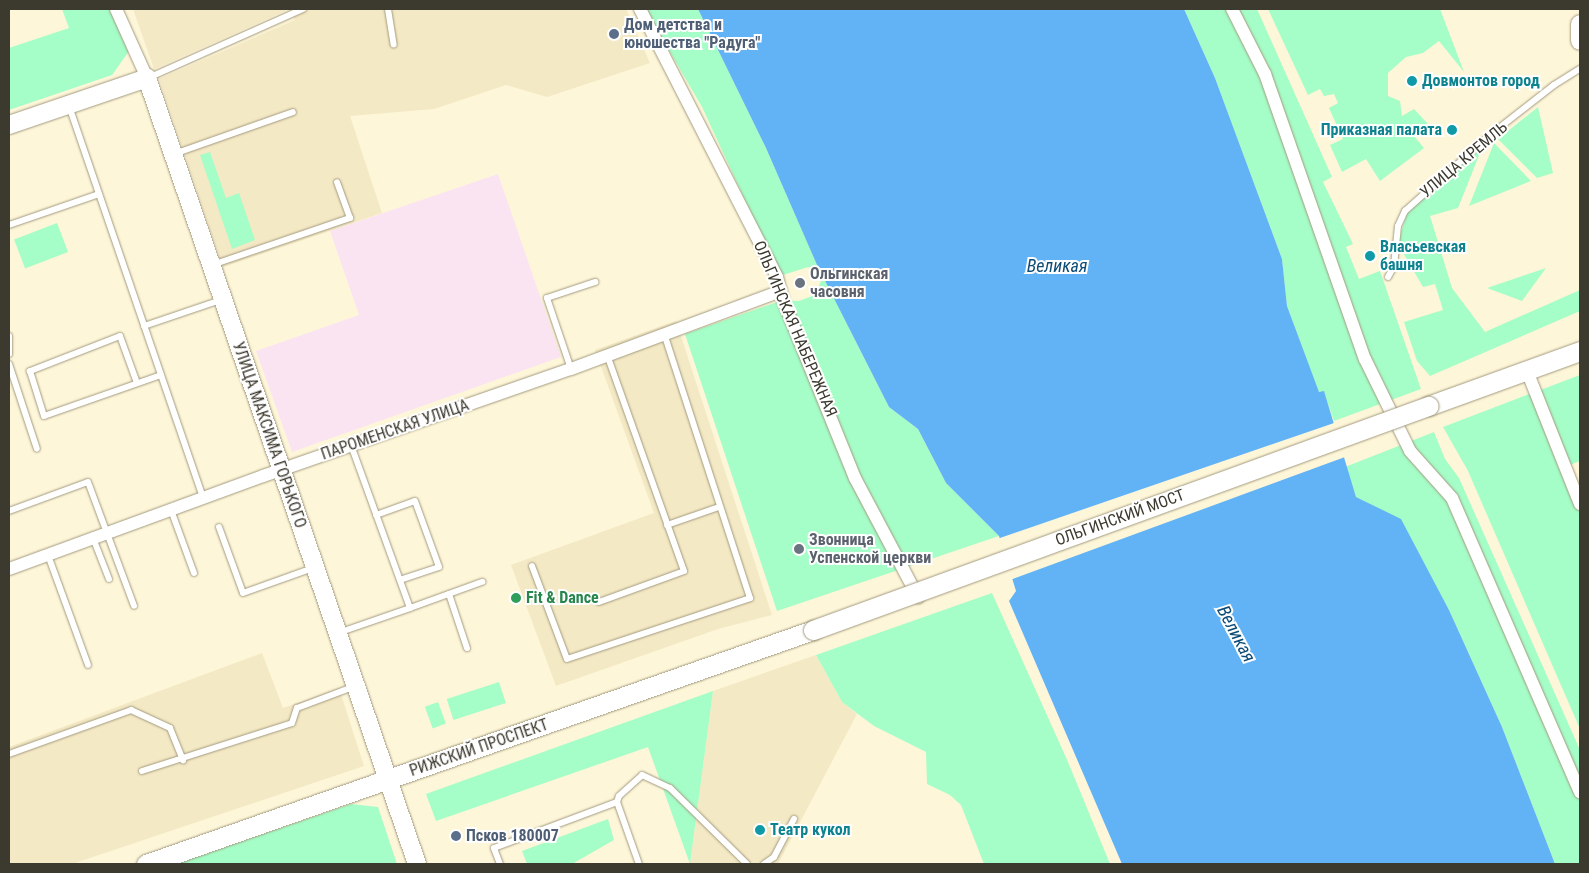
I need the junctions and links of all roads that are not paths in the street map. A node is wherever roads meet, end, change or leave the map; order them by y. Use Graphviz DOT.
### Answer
graph roads {
  1 [pos="116,9"];
  2 [pos="303,9"];
  3 [pos="388,9"];
  4 [pos="640,9"];
  5 [pos="1232,9"];
  6 [pos="1580,24"];
  7 [pos="1580,40"];
  8 [pos="394,45"];
  9 [pos="1580,69"];
  10 [pos="146,78"];
  11 [pos="68,104"];
  12 [pos="292,112"];
  13 [pos="9,125"];
  14 [pos="173,154"];
  15 [pos="337,182"];
  16 [pos="99,194"];
  17 [pos="9,225"];
  18 [pos="211,266"];
  19 [pos="1388,277"];
  20 [pos="595,282"];
  21 [pos="781,291"];
  22 [pos="222,299"];
  23 [pos="144,326"];
  24 [pos="664,334"];
  25 [pos="9,336"];
  26 [pos="1580,351"];
  27 [pos="9,354"];
  28 [pos="607,355"];
  29 [pos="9,364"];
  30 [pos="571,369"];
  31 [pos="1527,371"];
  32 [pos="161,375"];
  33 [pos="137,383"];
  34 [pos="351,445"];
  35 [pos="38,449"];
  36 [pos="281,470"];
  37 [pos="202,498"];
  38 [pos="1580,504"];
  39 [pos="719,507"];
  40 [pos="171,510"];
  41 [pos="9,511"];
  42 [pos="376,514"];
  43 [pos="668,525"];
  44 [pos="219,527"];
  45 [pos="107,534"];
  46 [pos="94,538"];
  47 [pos="48,554"];
  48 [pos="532,566"];
  49 [pos="314,568"];
  50 [pos="9,569"];
  51 [pos="194,573"];
  52 [pos="109,580"];
  53 [pos="400,580"];
  54 [pos="482,582"];
  55 [pos="449,594"];
  56 [pos="918,598"];
  57 [pos="599,602"];
  58 [pos="134,606"];
  59 [pos="410,608"];
  60 [pos="813,630"];
  61 [pos="337,634"];
  62 [pos="467,648"];
  63 [pos="88,664"];
  64 [pos="355,686"];
  65 [pos="9,754"];
  66 [pos="183,761"];
  67 [pos="142,772"];
  68 [pos="387,780"];
  69 [pos="1580,792"];
  70 [pos="617,802"];
  71 [pos="794,819"];
  72 [pos="146,864"];
  73 [pos="417,864"];
  74 [pos="500,864"];
  75 [pos="639,864"];
  76 [pos="747,864"];
  77 [pos="764,864"];
  1 -- 10 [label="street, УЛИЦА МАКСИМА ГОРЬКОГО"];
  2 -- 10 [label="lane"];
  3 -- 8 [label="lane"];
  4 -- 21 [label="street, ОЛЬГИНСКАЯ НАБЕРЕЖНАЯ"];
  5 -- 69 [label="street"];
  6 -- 7 [label="main road"];
  9 -- 19 [label="lane, УЛИЦА КРЕМЛЬ"];
  10 -- 11 [label="main road"];
  10 -- 14 [label="main road, УЛИЦА МАКСИМА ГОРЬКОГО"];
  11 -- 13 [label="main road"];
  11 -- 16 [label="lane"];
  12 -- 14 [label="lane"];
  14 -- 18 [label="main road, УЛИЦА МАКСИМА ГОРЬКОГО"];
  15 -- 18 [label="lane"];
  16 -- 17 [label="lane"];
  16 -- 23 [label="lane"];
  18 -- 22 [label="main road, УЛИЦА МАКСИМА ГОРЬКОГО"];
  20 -- 30 [label="lane"];
  21 -- 24 [label="street, ПАРОМЕНСКАЯ УЛИЦА"];
  21 -- 56 [label="street, ОЛЬГИНСКАЯ НАБЕРЕЖНАЯ"];
  22 -- 23 [label="lane"];
  22 -- 36 [label="main road, УЛИЦА МАКСИМА ГОРЬКОГО"];
  23 -- 32 [label="lane"];
  24 -- 28 [label="street, ПАРОМЕНСКАЯ УЛИЦА"];
  24 -- 39 [label="lane"];
  25 -- 27 [label="lane"];
  26 -- 31 [label="main road"];
  28 -- 30 [label="street, ПАРОМЕНСКАЯ УЛИЦА"];
  28 -- 43 [label="lane"];
  29 -- 35 [label="lane"];
  30 -- 34 [label="street, ПАРОМЕНСКАЯ УЛИЦА"];
  31 -- 38 [label="street"];
  31 -- 60 [label="main road, ОЛЬГИНСКИЙ МОСТ, bridge"];
  32 -- 33 [label="lane"];
  32 -- 37 [label="lane"];
  33 -- 33 [label="lane"];
  34 -- 36 [label="street, ПАРОМЕНСКАЯ УЛИЦА"];
  34 -- 42 [label="lane"];
  36 -- 37 [label="street, ПАРОМЕНСКАЯ УЛИЦА"];
  36 -- 49 [label="main road, УЛИЦА МАКСИМА ГОРЬКОГО"];
  37 -- 40 [label="street, ПАРОМЕНСКАЯ УЛИЦА"];
  39 -- 43 [label="lane"];
  39 -- 48 [label="lane"];
  40 -- 45 [label="street, ПАРОМЕНСКАЯ УЛИЦА"];
  40 -- 51 [label="lane"];
  41 -- 45 [label="lane"];
  42 -- 53 [label="lane"];
  42 -- 53 [label="lane"];
  43 -- 57 [label="lane"];
  44 -- 49 [label="lane"];
  45 -- 46 [label="street, ПАРОМЕНСКАЯ УЛИЦА"];
  45 -- 58 [label="lane"];
  46 -- 47 [label="street, ПАРОМЕНСКАЯ УЛИЦА"];
  46 -- 52 [label="lane"];
  47 -- 50 [label="street, ПАРОМЕНСКАЯ УЛИЦА"];
  47 -- 63 [label="lane"];
  49 -- 61 [label="main road, УЛИЦА МАКСИМА ГОРЬКОГО"];
  53 -- 59 [label="lane"];
  54 -- 55 [label="lane"];
  55 -- 59 [label="lane"];
  55 -- 62 [label="lane"];
  59 -- 61 [label="lane"];
  60 -- 68 [label="main road, РИЖСКИЙ ПРОСПЕКТ"];
  61 -- 64 [label="main road, УЛИЦА МАКСИМА ГОРЬКОГО"];
  64 -- 66 [label="lane"];
  64 -- 68 [label="main road, УЛИЦА МАКСИМА ГОРЬКОГО"];
  65 -- 66 [label="lane"];
  66 -- 67 [label="lane"];
  68 -- 72 [label="main road, РИЖСКИЙ ПРОСПЕКТ"];
  68 -- 73 [label="main road, УЛИЦА МАКСИМА ГОРЬКОГО"];
  70 -- 74 [label="lane"];
  70 -- 75 [label="lane"];
  70 -- 76 [label="lane"];
  71 -- 77 [label="lane"];
}
